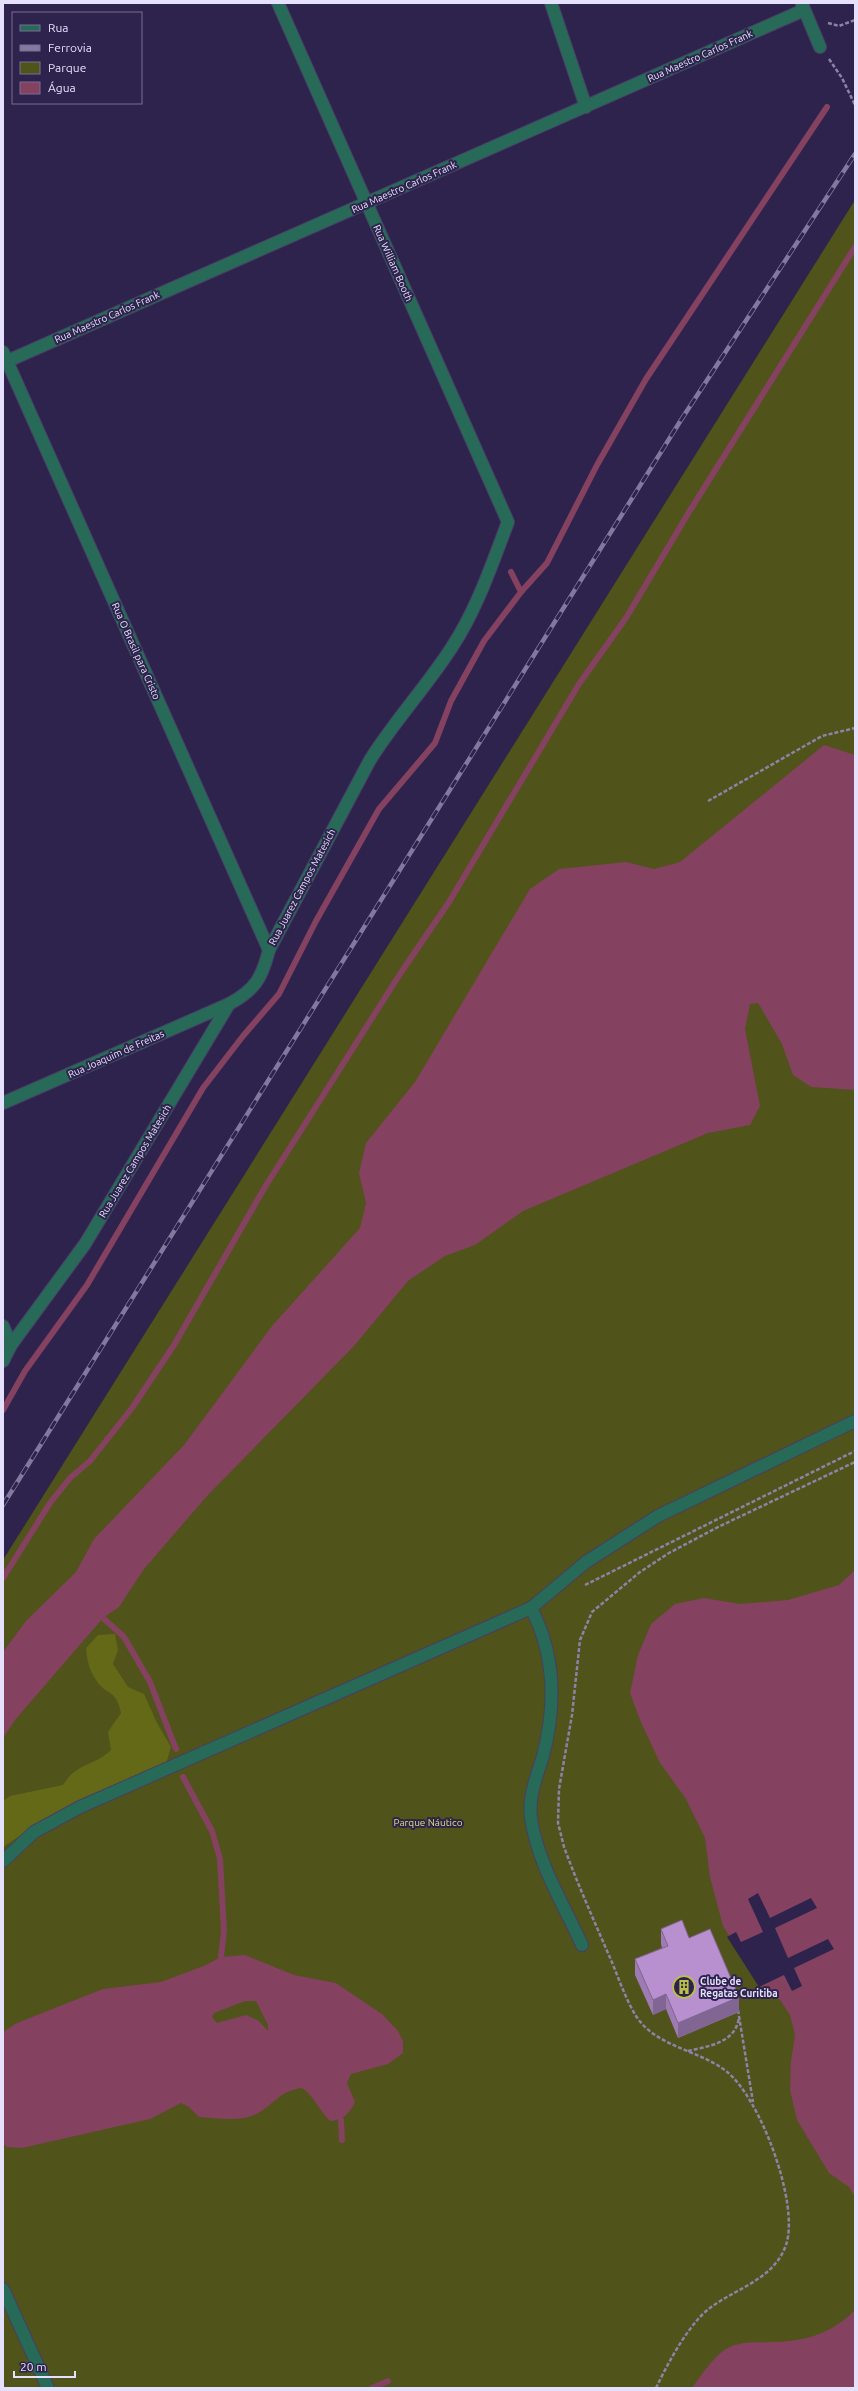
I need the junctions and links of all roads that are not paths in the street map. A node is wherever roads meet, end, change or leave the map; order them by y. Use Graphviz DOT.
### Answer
graph roads {
  1 [pos="278,3"];
  2 [pos="551,3"];
  3 [pos="803,7"];
  4 [pos="820,47"];
  5 [pos="586,107"];
  6 [pos="367,203"];
  7 [pos="4,359"];
  8 [pos="508,522"];
  9 [pos="268,950"];
  10 [pos="229,1004"];
  11 [pos="3,1103"];
  12 [pos="3,1326"];
  13 [pos="11,1345"];
  14 [pos="3,1361"];
  15 [pos="855,1422"];
  16 [pos="531,1608"];
  17 [pos="3,1861"];
  18 [pos="582,1945"];
  19 [pos="3,2289"];
  20 [pos="48,2388"];
  1 -- 6 [label="street, Rua William Booth"];
  2 -- 5 [label="street"];
  3 -- 4 [label="street"];
  3 -- 5 [label="street, Rua Maestro Carlos Frank"];
  5 -- 6 [label="street, Rua Maestro Carlos Frank"];
  6 -- 7 [label="street, Rua Maestro Carlos Frank"];
  6 -- 8 [label="street, Rua William Booth"];
  7 -- 9 [label="street, Rua O Brasil para Cristo"];
  8 -- 9 [label="street, Rua Juarez Campos Matesich"];
  9 -- 10 [label="street, Rua Juarez Campos Matesich"];
  10 -- 11 [label="street, Rua Joaquim de Freitas"];
  10 -- 13 [label="street, Rua Juarez Campos Matesich"];
  12 -- 13 [label="street"];
  13 -- 14 [label="street, Rua Juarez Campos Matesich"];
  15 -- 16 [label="street"];
  16 -- 17 [label="street"];
  16 -- 18 [label="street"];
  19 -- 20 [label="street"];
}
